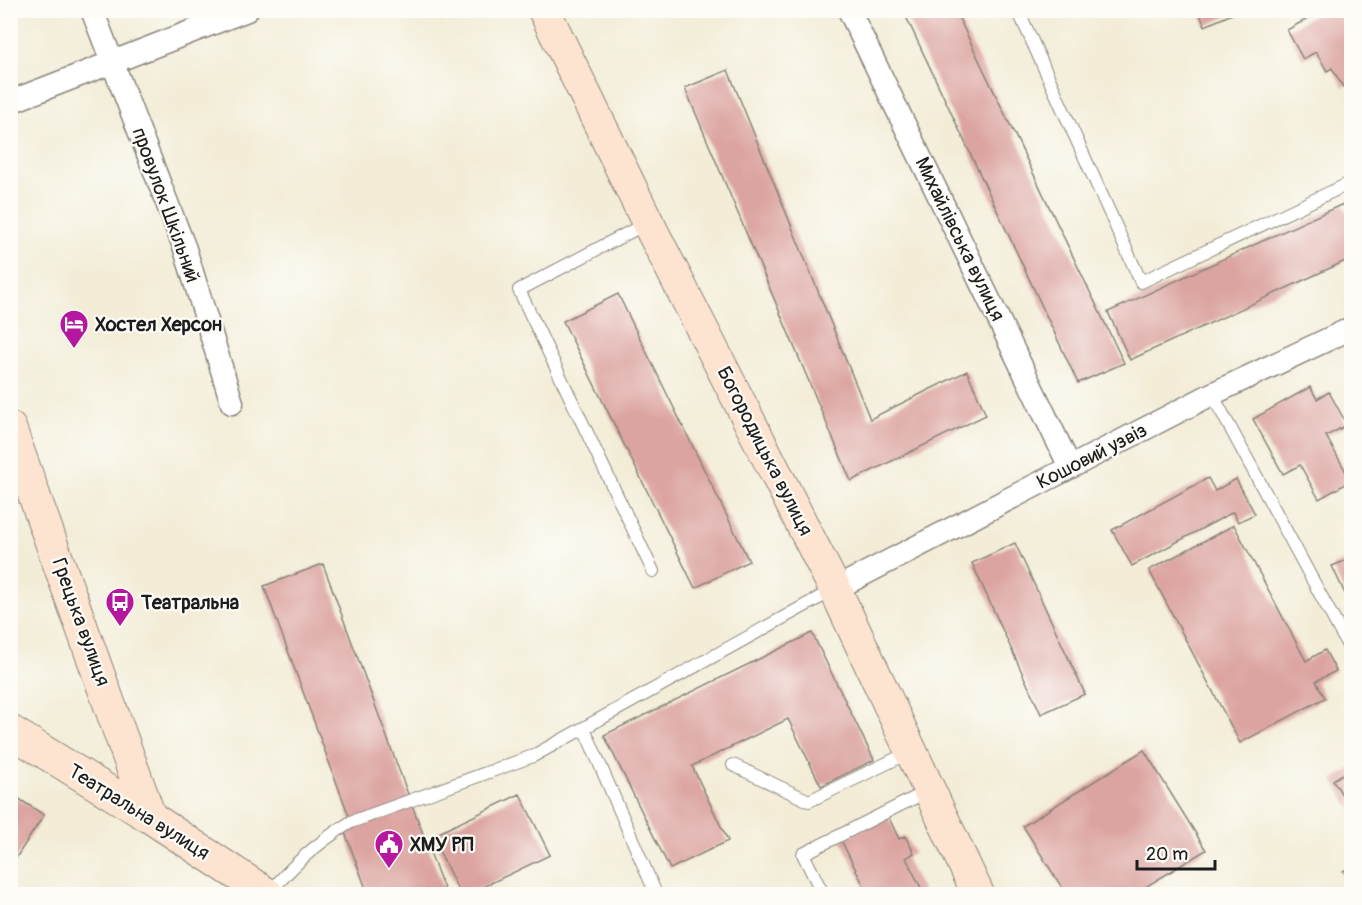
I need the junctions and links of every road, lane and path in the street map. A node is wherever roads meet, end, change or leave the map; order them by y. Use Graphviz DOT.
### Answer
graph roads {
  1 [pos="92,10"];
  2 [pos="247,10"];
  3 [pos="544,10"];
  4 [pos="849,10"];
  5 [pos="1018,10"];
  6 [pos="114,62"];
  7 [pos="10,102"];
  8 [pos="1350,183"];
  9 [pos="648,223"];
  10 [pos="1352,328"];
  11 [pos="1212,394"];
  12 [pos="232,403"];
  13 [pos="10,428"];
  14 [pos="1070,467"];
  15 [pos="653,571"];
  16 [pos="835,589"];
  17 [pos="1352,653"];
  18 [pos="584,728"];
  19 [pos="10,731"];
  20 [pos="911,752"];
  21 [pos="733,765"];
  22 [pos="929,790"];
  23 [pos="150,817"];
  24 [pos="268,894"];
  25 [pos="656,894"];
  26 [pos="823,894"];
  27 [pos="978,894"];
  1 -- 6 [label="street, провулок Шкільний"];
  2 -- 6 [label="street"];
  3 -- 9 [label="street, Богородицька вулиця"];
  4 -- 14 [label="street, Михайлівська вулиця"];
  5 -- 8 [label="lane"];
  6 -- 7 [label="street"];
  6 -- 12 [label="street, провулок Шкільний"];
  9 -- 15 [label="lane"];
  9 -- 16 [label="street, Богородицька вулиця"];
  10 -- 11 [label="street, Кошовий узвіз"];
  11 -- 14 [label="street, Кошовий узвіз"];
  11 -- 17 [label="lane"];
  13 -- 23 [label="street, Грецька вулиця"];
  14 -- 16 [label="street, Кошовий узвіз"];
  16 -- 18 [label="lane"];
  16 -- 20 [label="street, Богородицька вулиця"];
  18 -- 24 [label="lane"];
  18 -- 25 [label="lane"];
  19 -- 23 [label="street, Театральна вулиця"];
  20 -- 21 [label="lane"];
  20 -- 22 [label="street, Богородицька вулиця"];
  22 -- 26 [label="lane"];
  22 -- 27 [label="street, Богородицька вулиця"];
  23 -- 24 [label="street, Театральна вулиця"];
}
